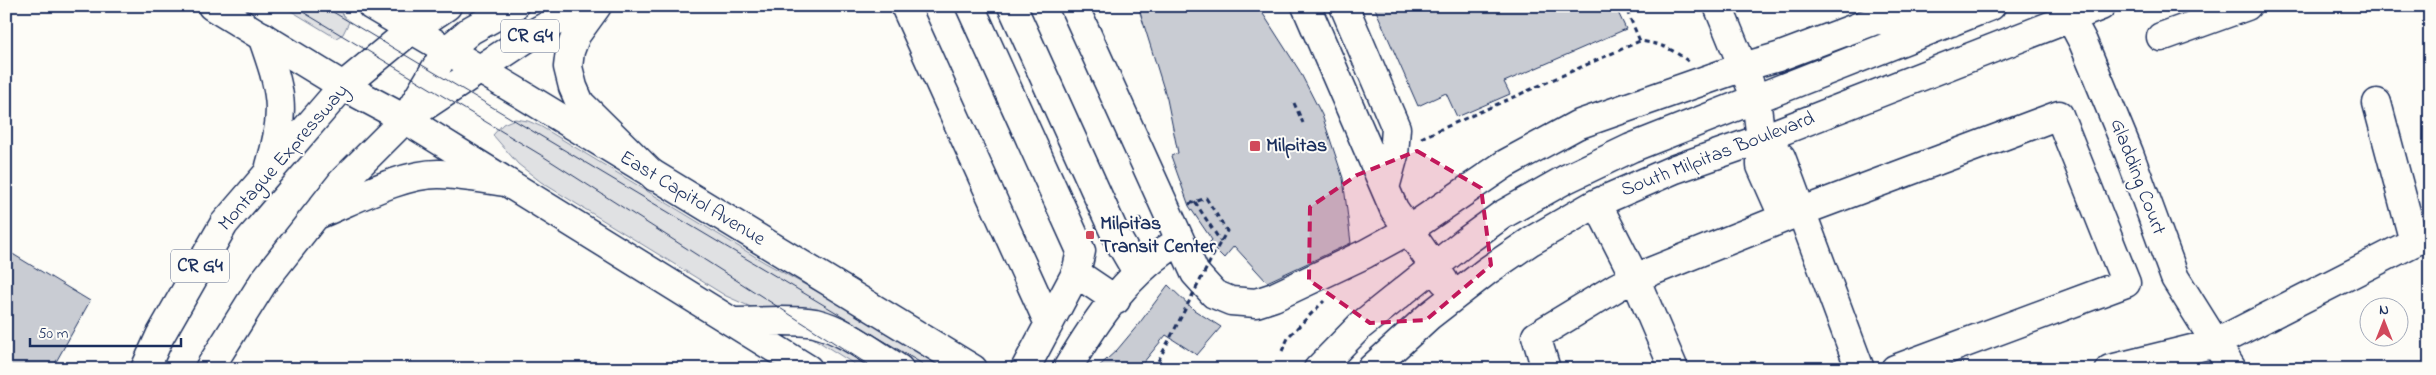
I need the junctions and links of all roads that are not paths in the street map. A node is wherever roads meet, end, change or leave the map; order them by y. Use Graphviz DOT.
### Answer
graph roads {
  1 [pos="212,6"];
  2 [pos="372,6"];
  3 [pos="447,6"];
  4 [pos="514,6"];
  5 [pos="583,6"];
  6 [pos="597,6"];
  7 [pos="905,6"];
  8 [pos="970,6"];
  9 [pos="1012,6"];
  10 [pos="1074,6"];
  11 [pos="1306,6"];
  12 [pos="1344,6"];
  13 [pos="1718,6"];
  14 [pos="1991,6"];
  15 [pos="2101,6"];
  16 [pos="2247,6"];
  17 [pos="2067,12"];
  18 [pos="1951,22"];
  19 [pos="412,30"];
  20 [pos="262,36"];
  21 [pos="2161,37"];
  22 [pos="446,51"];
  23 [pos="1743,67"];
  24 [pos="480,70"];
  25 [pos="344,86"];
  26 [pos="1756,99"];
  27 [pos="2377,104"];
  28 [pos="405,119"];
  29 [pos="1761,139"];
  30 [pos="268,172"];
  31 [pos="655,177"];
  32 [pos="506,182"];
  33 [pos="1385,188"];
  34 [pos="1597,202"];
  35 [pos="1793,215"];
  36 [pos="315,216"];
  37 [pos="1408,230"];
  38 [pos="2422,239"];
  39 [pos="1180,241"];
  40 [pos="1433,267"];
  41 [pos="1137,272"];
  42 [pos="1076,273"];
  43 [pos="1635,278"];
  44 [pos="1455,295"];
  45 [pos="1116,300"];
  46 [pos="734,322"];
  47 [pos="1049,324"];
  48 [pos="2216,343"];
  49 [pos="145,369"];
  50 [pos="209,369"];
  51 [pos="808,369"];
  52 [pos="899,369"];
  53 [pos="973,369"];
  54 [pos="1025,369"];
  55 [pos="1067,369"];
  56 [pos="1318,369"];
  57 [pos="1371,369"];
  58 [pos="1546,369"];
  59 [pos="1674,369"];
  60 [pos="1860,369"];
  61 [pos="1895,369"];
  62 [pos="2110,369"];
  63 [pos="2232,369"];
  1 -- 20 [label="main road"];
  2 -- 19 [label="main road, East Capitol Avenue"];
  3 -- 19 [label="main road, Montague Expressway / CR G4"];
  4 -- 22 [label="main road"];
  5 -- 24 [label="main road, CR G4"];
  6 -- 31 [label="main road"];
  7 -- 47 [label="main road"];
  8 -- 42 [label="main road"];
  9 -- 41 [label="main road"];
  10 -- 39 [label="main road"];
  11 -- 33 [label="main road"];
  12 -- 33 [label="main road"];
  13 -- 23 [label="main road"];
  14 -- 18 [label="main road, South Milpitas Boulevard"];
  15 -- 17 [label="main road, South Milpitas Boulevard"];
  16 -- 21 [label="main road"];
  17 -- 29 [label="main road, South Milpitas Boulevard"];
  17 -- 48 [label="main road, Gladding Court"];
  18 -- 23 [label="main road"];
  18 -- 26 [label="main road, South Milpitas Boulevard"];
  19 -- 22 [label="main road, East Capitol Avenue"];
  19 -- 25 [label="main road, Montague Expressway / CR G4"];
  20 -- 25 [label="main road"];
  20 -- 30 [label="main road"];
  22 -- 24 [label="main road, East Capitol Avenue"];
  22 -- 28 [label="main road"];
  23 -- 26 [label="main road"];
  23 -- 37 [label="main road"];
  24 -- 28 [label="main road, CR G4"];
  24 -- 31 [label="main road, East Capitol Avenue"];
  25 -- 28 [label="main road"];
  25 -- 30 [label="main road, Montague Expressway / CR G4"];
  26 -- 29 [label="main road"];
  26 -- 40 [label="main road, South Milpitas Boulevard"];
  27 -- 38 [label="main road"];
  28 -- 32 [label="main road"];
  28 -- 36 [label="main road, CR G4"];
  29 -- 34 [label="main road, South Milpitas Boulevard"];
  29 -- 35 [label="main road"];
  30 -- 49 [label="main road, Montague Expressway / CR G4"];
  31 -- 53 [label="main road, East Capitol Avenue"];
  32 -- 36 [label="main road"];
  32 -- 46 [label="main road"];
  33 -- 37 [label="main road"];
  34 -- 43 [label="main road"];
  34 -- 44 [label="main road, South Milpitas Boulevard"];
  35 -- 43 [label="main road"];
  35 -- 60 [label="main road"];
  35 -- 61 [label="main road"];
  36 -- 50 [label="main road, CR G4"];
  37 -- 39 [label="main road"];
  37 -- 40 [label="main road"];
  38 -- 48 [label="main road"];
  39 -- 41 [label="main road"];
  40 -- 44 [label="main road"];
  40 -- 56 [label="main road, South Milpitas Boulevard"];
  41 -- 45 [label="main road"];
  42 -- 45 [label="main road"];
  42 -- 47 [label="main road"];
  43 -- 58 [label="main road"];
  43 -- 59 [label="main road"];
  44 -- 57 [label="main road, South Milpitas Boulevard"];
  45 -- 55 [label="main road"];
  46 -- 51 [label="main road"];
  46 -- 52 [label="main road"];
  47 -- 54 [label="main road"];
  48 -- 62 [label="main road"];
  48 -- 63 [label="main road, Gladding Court"];
}
